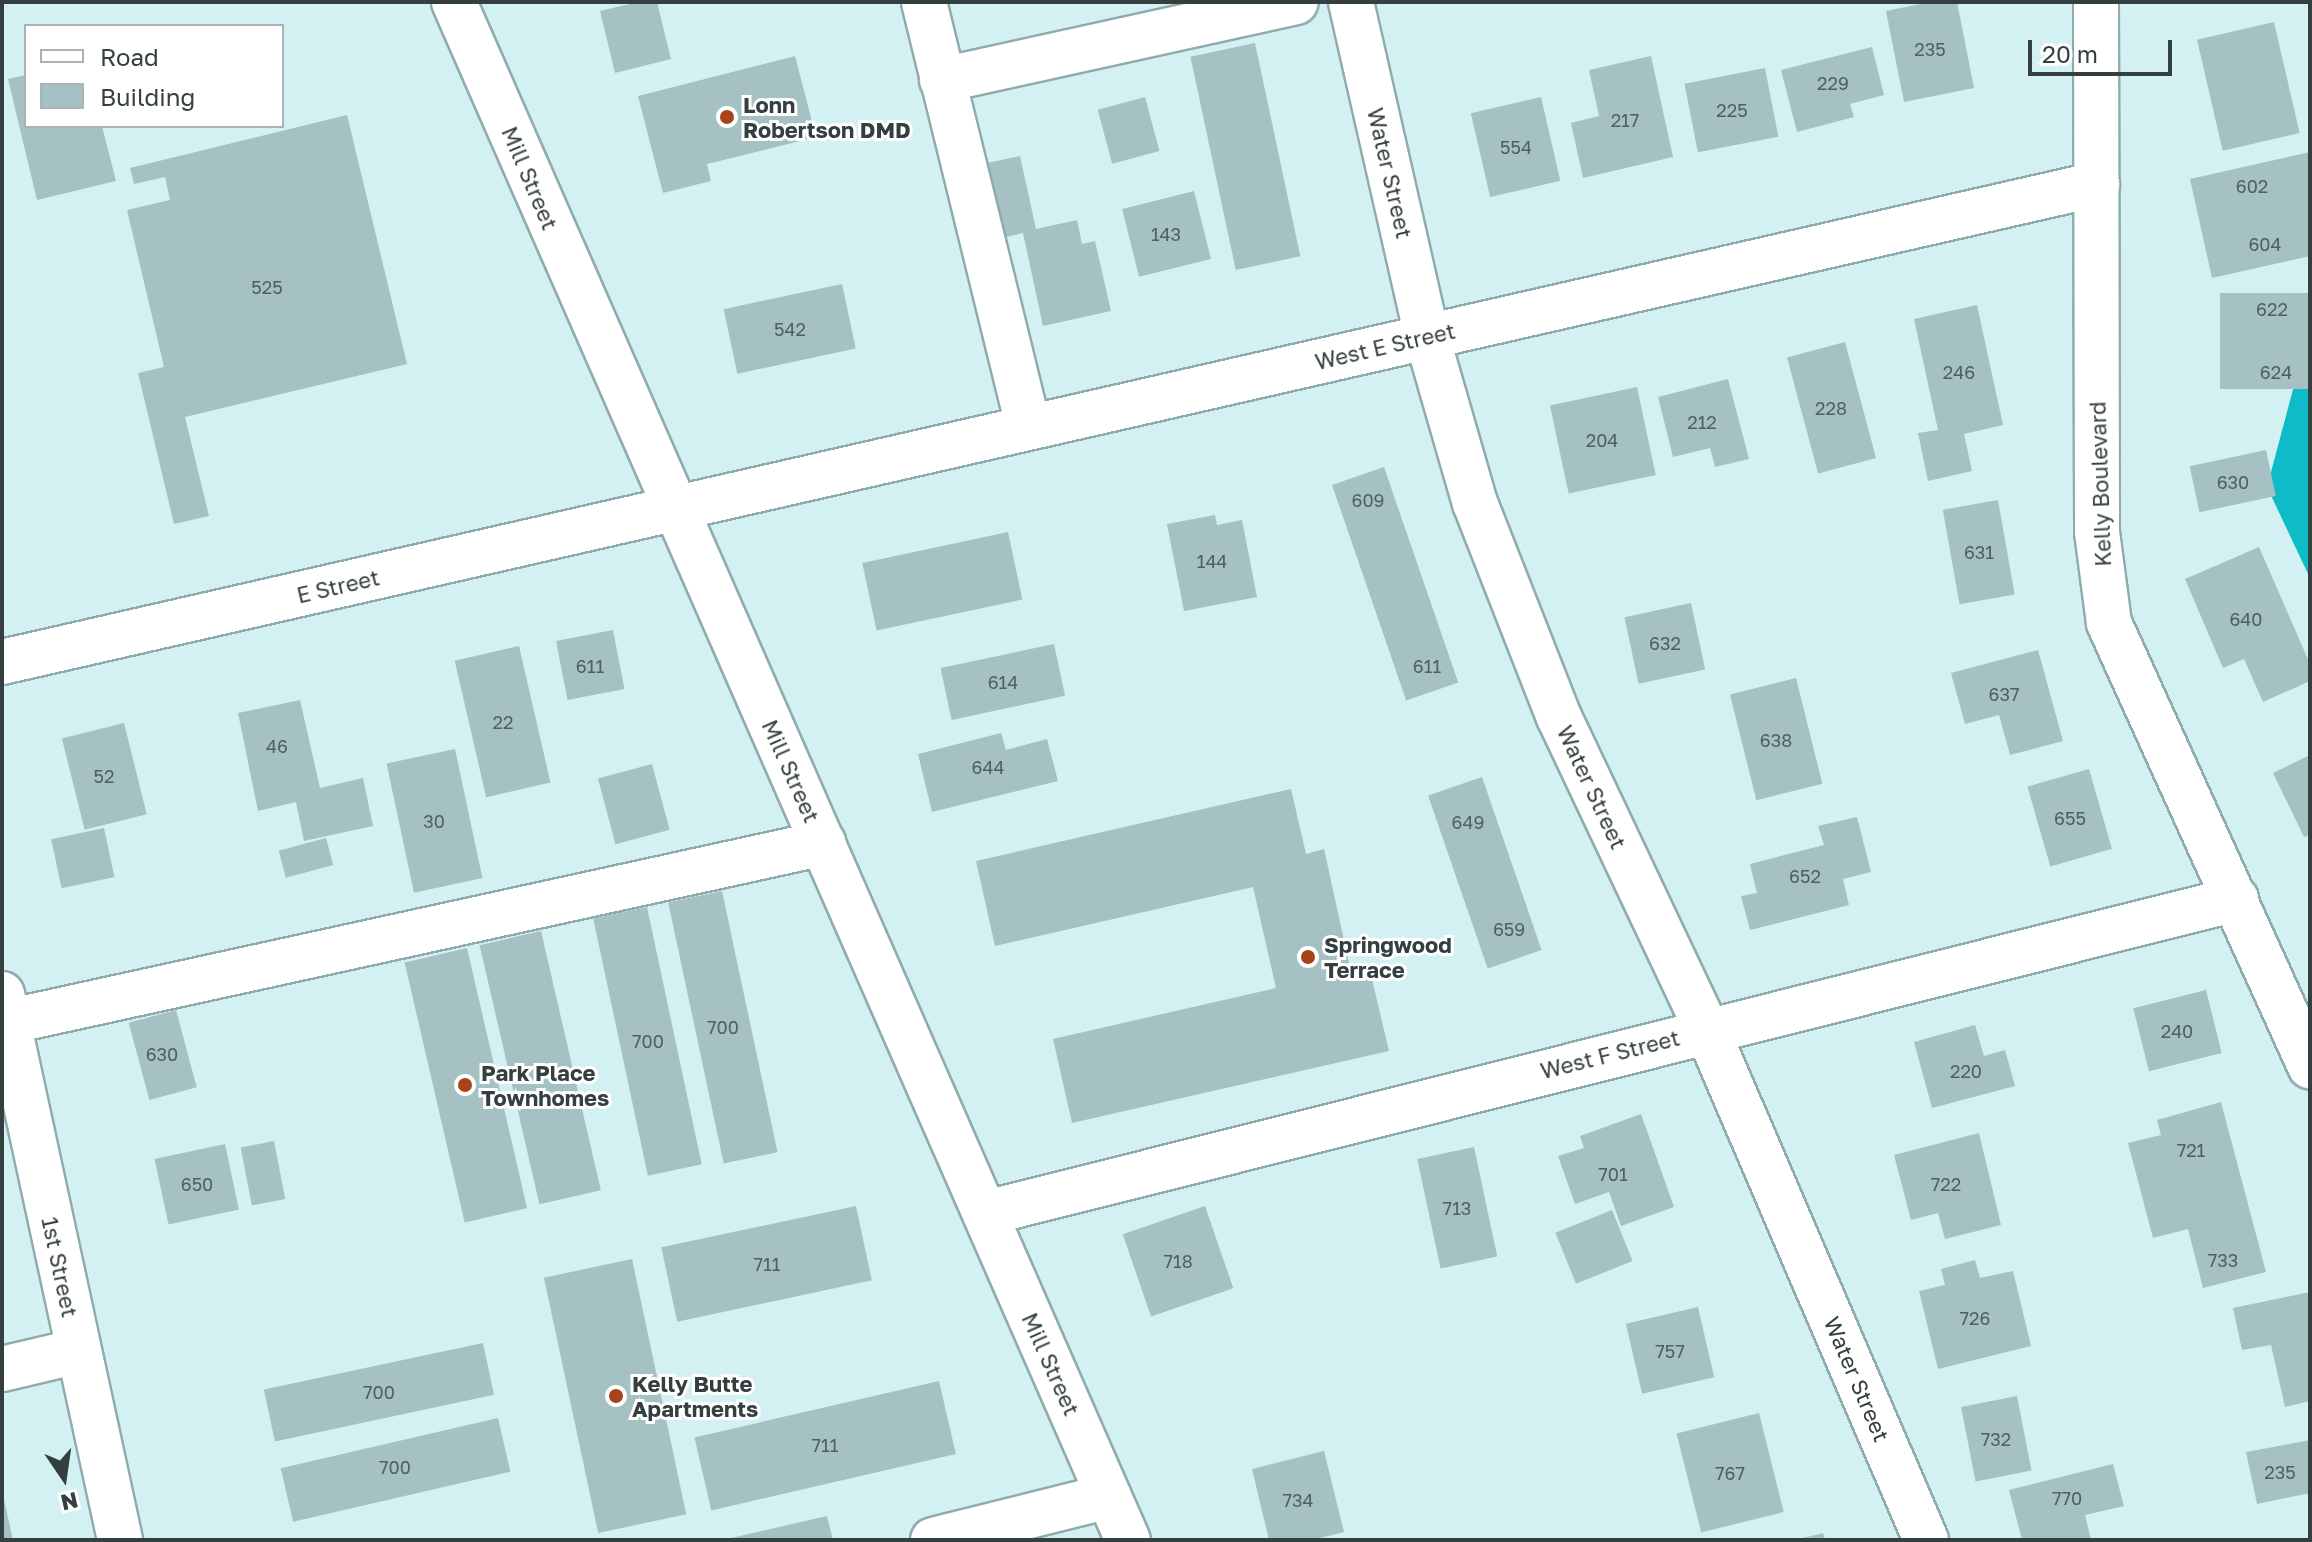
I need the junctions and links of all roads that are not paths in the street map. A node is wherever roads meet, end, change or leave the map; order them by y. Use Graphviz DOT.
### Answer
graph roads {
  1 [pos="454,2"];
  2 [pos="924,2"];
  3 [pos="1296,2"];
  4 [pos="1351,2"];
  5 [pos="2096,2"];
  6 [pos="942,80"];
  7 [pos="2097,184"];
  8 [pos="1427,337"];
  9 [pos="1028,427"];
  10 [pos="673,510"];
  11 [pos="2,662"];
  12 [pos="824,843"];
  13 [pos="2236,899"];
  14 [pos="4,1013"];
  15 [pos="1707,1030"];
  16 [pos="2310,1067"];
  17 [pos="986,1213"];
  18 [pos="78,1351"];
  19 [pos="2,1369"];
  20 [pos="1109,1496"];
  21 [pos="120,1540"];
  22 [pos="933,1540"];
  23 [pos="1128,1540"];
  24 [pos="1926,1540"];
  1 -- 10 [label="street, Mill Street"];
  2 -- 6 [label="street"];
  3 -- 6 [label="street"];
  4 -- 8 [label="street, Water Street"];
  5 -- 7 [label="street, Kelly Boulevard"];
  6 -- 9 [label="street"];
  7 -- 8 [label="street, West E Street"];
  7 -- 13 [label="street, Kelly Boulevard"];
  8 -- 9 [label="street, West E Street"];
  8 -- 15 [label="street, Water Street"];
  9 -- 10 [label="street, West E Street"];
  10 -- 11 [label="street, E Street"];
  10 -- 12 [label="street, Mill Street"];
  12 -- 14 [label="street"];
  12 -- 17 [label="street, Mill Street"];
  13 -- 15 [label="street, West F Street"];
  13 -- 16 [label="street, Kelly Boulevard"];
  14 -- 18 [label="street, 1st Street"];
  15 -- 17 [label="street, West F Street"];
  15 -- 24 [label="street, Water Street"];
  17 -- 20 [label="street, Mill Street"];
  18 -- 19 [label="street"];
  18 -- 21 [label="street, 1st Street"];
  20 -- 22 [label="street"];
  20 -- 23 [label="street, Mill Street"];
}
